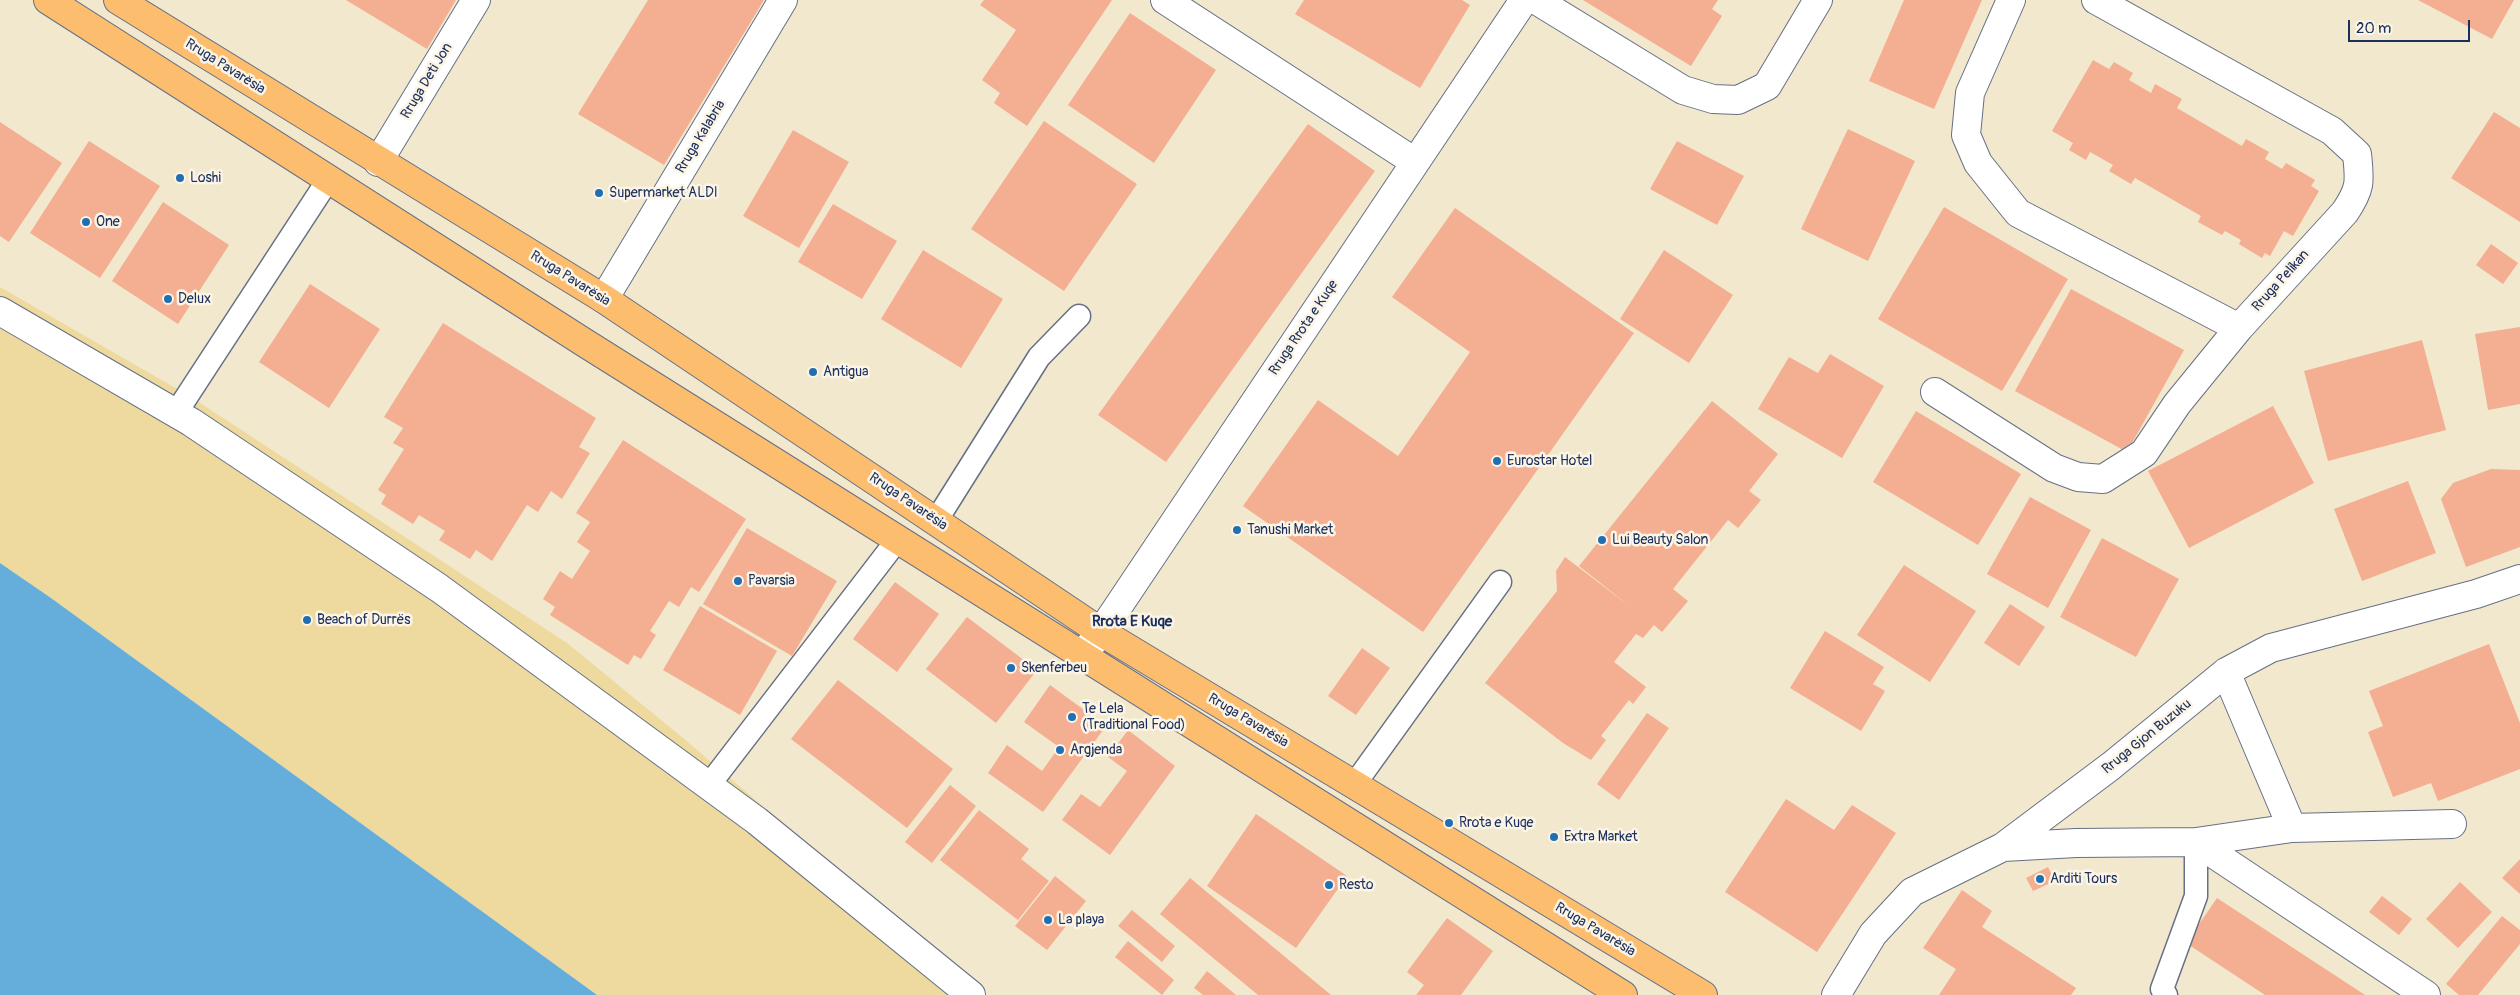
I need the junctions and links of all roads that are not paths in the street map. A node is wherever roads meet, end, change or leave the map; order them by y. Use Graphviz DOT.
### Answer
graph roads {
  1 [pos="48,0"];
  2 [pos="118,0"];
  3 [pos="476,0"];
  4 [pos="783,0"];
  5 [pos="1165,0"];
  6 [pos="1524,0"];
  7 [pos="1536,0"];
  8 [pos="1818,0"];
  9 [pos="2011,0"];
  10 [pos="2096,0"];
  11 [pos="378,162"];
  12 [pos="1414,162"];
  13 [pos="328,180"];
  14 [pos="604,300"];
  15 [pos="0,311"];
  16 [pos="1079,316"];
  17 [pos="2239,328"];
  18 [pos="1935,392"];
  19 [pos="176,413"];
  20 [pos="936,521"];
  21 [pos="898,539"];
  22 [pos="2520,579"];
  23 [pos="1500,582"];
  24 [pos="1101,632"];
  25 [pos="1082,655"];
  26 [pos="2226,672"];
  27 [pos="1354,785"];
  28 [pos="709,786"];
  29 [pos="2452,824"];
  30 [pos="2292,828"];
  31 [pos="2196,842"];
  32 [pos="2003,848"];
  33 [pos="970,995"];
  34 [pos="1623,995"];
  35 [pos="1704,995"];
  36 [pos="1836,995"];
  37 [pos="2166,995"];
  38 [pos="2426,995"];
  1 -- 13 [label="main road"];
  2 -- 11 [label="main road, Rruga Pavarësia"];
  3 -- 11 [label="street, Rruga Deti Jon"];
  4 -- 14 [label="street, Rruga Kalabria"];
  5 -- 12 [label="street"];
  6 -- 12 [label="street, Rruga Rrota e Kuqe"];
  7 -- 8 [label="street"];
  9 -- 17 [label="street"];
  10 -- 17 [label="street, Rruga Pelikan"];
  11 -- 14 [label="main road, Rruga Pavarësia"];
  12 -- 24 [label="street, Rruga Rrota e Kuqe"];
  13 -- 19 [label="lane"];
  13 -- 21 [label="main road"];
  14 -- 20 [label="main road, Rruga Pavarësia"];
  15 -- 19 [label="street"];
  16 -- 20 [label="lane"];
  17 -- 18 [label="street, Rruga Pelikan"];
  19 -- 28 [label="street"];
  20 -- 24 [label="main road, Rruga Pavarësia"];
  21 -- 25 [label="main road"];
  21 -- 28 [label="lane"];
  22 -- 26 [label="street, Rruga Gjon Buzuku"];
  23 -- 27 [label="lane"];
  24 -- 25 [label="street, Rruga Rrota e Kuqe"];
  24 -- 27 [label="main road, Rruga Pavarësia"];
  25 -- 34 [label="main road"];
  26 -- 30 [label="street"];
  26 -- 32 [label="street, Rruga Gjon Buzuku"];
  27 -- 35 [label="main road, Rruga Pavarësia"];
  28 -- 33 [label="street"];
  29 -- 30 [label="street"];
  30 -- 31 [label="street"];
  31 -- 32 [label="street"];
  31 -- 37 [label="lane"];
  31 -- 38 [label="street"];
  32 -- 36 [label="street, Rruga Gjon Buzuku"];
}
